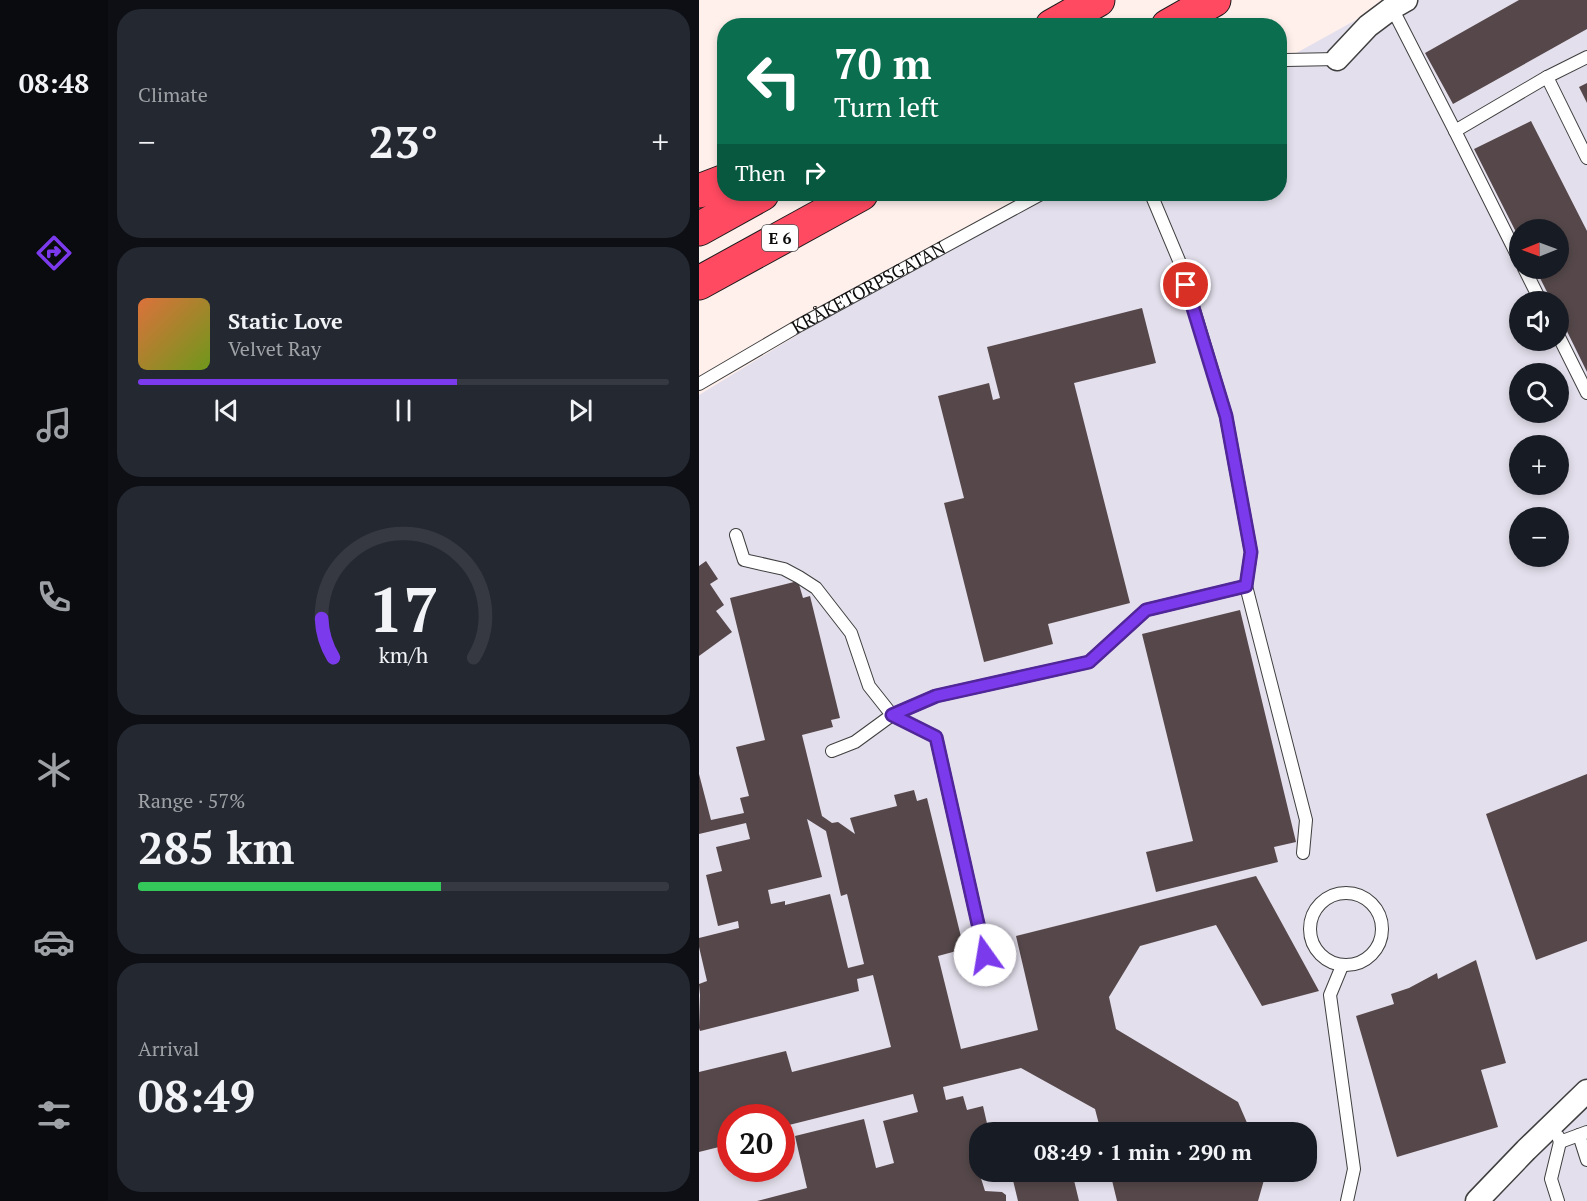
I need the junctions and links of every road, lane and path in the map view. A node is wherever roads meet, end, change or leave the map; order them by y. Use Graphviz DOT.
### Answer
graph roads {
  1 [pos="1098,0"];
  2 [pos="1214,0"];
  3 [pos="1399,4"];
  4 [pos="1066,18"];
  5 [pos="1182,18"];
  6 [pos="1587,57"];
  7 [pos="1337,59"];
  8 [pos="1287,60"];
  9 [pos="1548,77"];
  10 [pos="1455,131"];
  11 [pos="1587,158"];
  12 [pos="717,185"];
  13 [pos="699,191"];
  14 [pos="749,201"];
  15 [pos="848,201"];
  16 [pos="1028,201"];
  17 [pos="1154,201"];
  18 [pos="699,229"];
  19 [pos="1509,239"];
  20 [pos="699,283"];
  21 [pos="1566,351"];
  22 [pos="699,384"];
  23 [pos="1587,393"];
  24 [pos="736,535"];
  25 [pos="1246,586"];
  26 [pos="892,715"];
  27 [pos="832,750"];
  28 [pos="1303,853"];
  29 [pos="985,955"];
  30 [pos="1342,966"];
  31 [pos="1587,1091"];
  32 [pos="1557,1133"];
  33 [pos="1583,1134"];
  34 [pos="1587,1160"];
  35 [pos="1347,1201"];
  36 [pos="1477,1201"];
  37 [pos="1558,1201"];
  1 -- 4 [label="highway"];
  2 -- 5 [label="highway"];
  3 -- 7 [label="street"];
  3 -- 10 [label="lane"];
  6 -- 9 [label="lane"];
  7 -- 8 [label="lane"];
  9 -- 10 [label="lane"];
  9 -- 11 [label="lane"];
  10 -- 19 [label="lane"];
  12 -- 13 [label="highway"];
  14 -- 18 [label="highway"];
  15 -- 20 [label="highway, E 6"];
  16 -- 22 [label="lane, KRÅKETORPSGATAN"];
  17 -- 25 [label="lane"];
  21 -- 23 [label="lane"];
  24 -- 26 [label="lane"];
  25 -- 26 [label="lane"];
  25 -- 28 [label="lane"];
  26 -- 27 [label="lane"];
  26 -- 29 [label="lane"];
  30 -- 30 [label="lane"];
  30 -- 35 [label="lane"];
  31 -- 32 [label="street"];
  32 -- 33 [label="lane"];
  32 -- 36 [label="street"];
  32 -- 37 [label="lane"];
  33 -- 34 [label="lane"];
}
